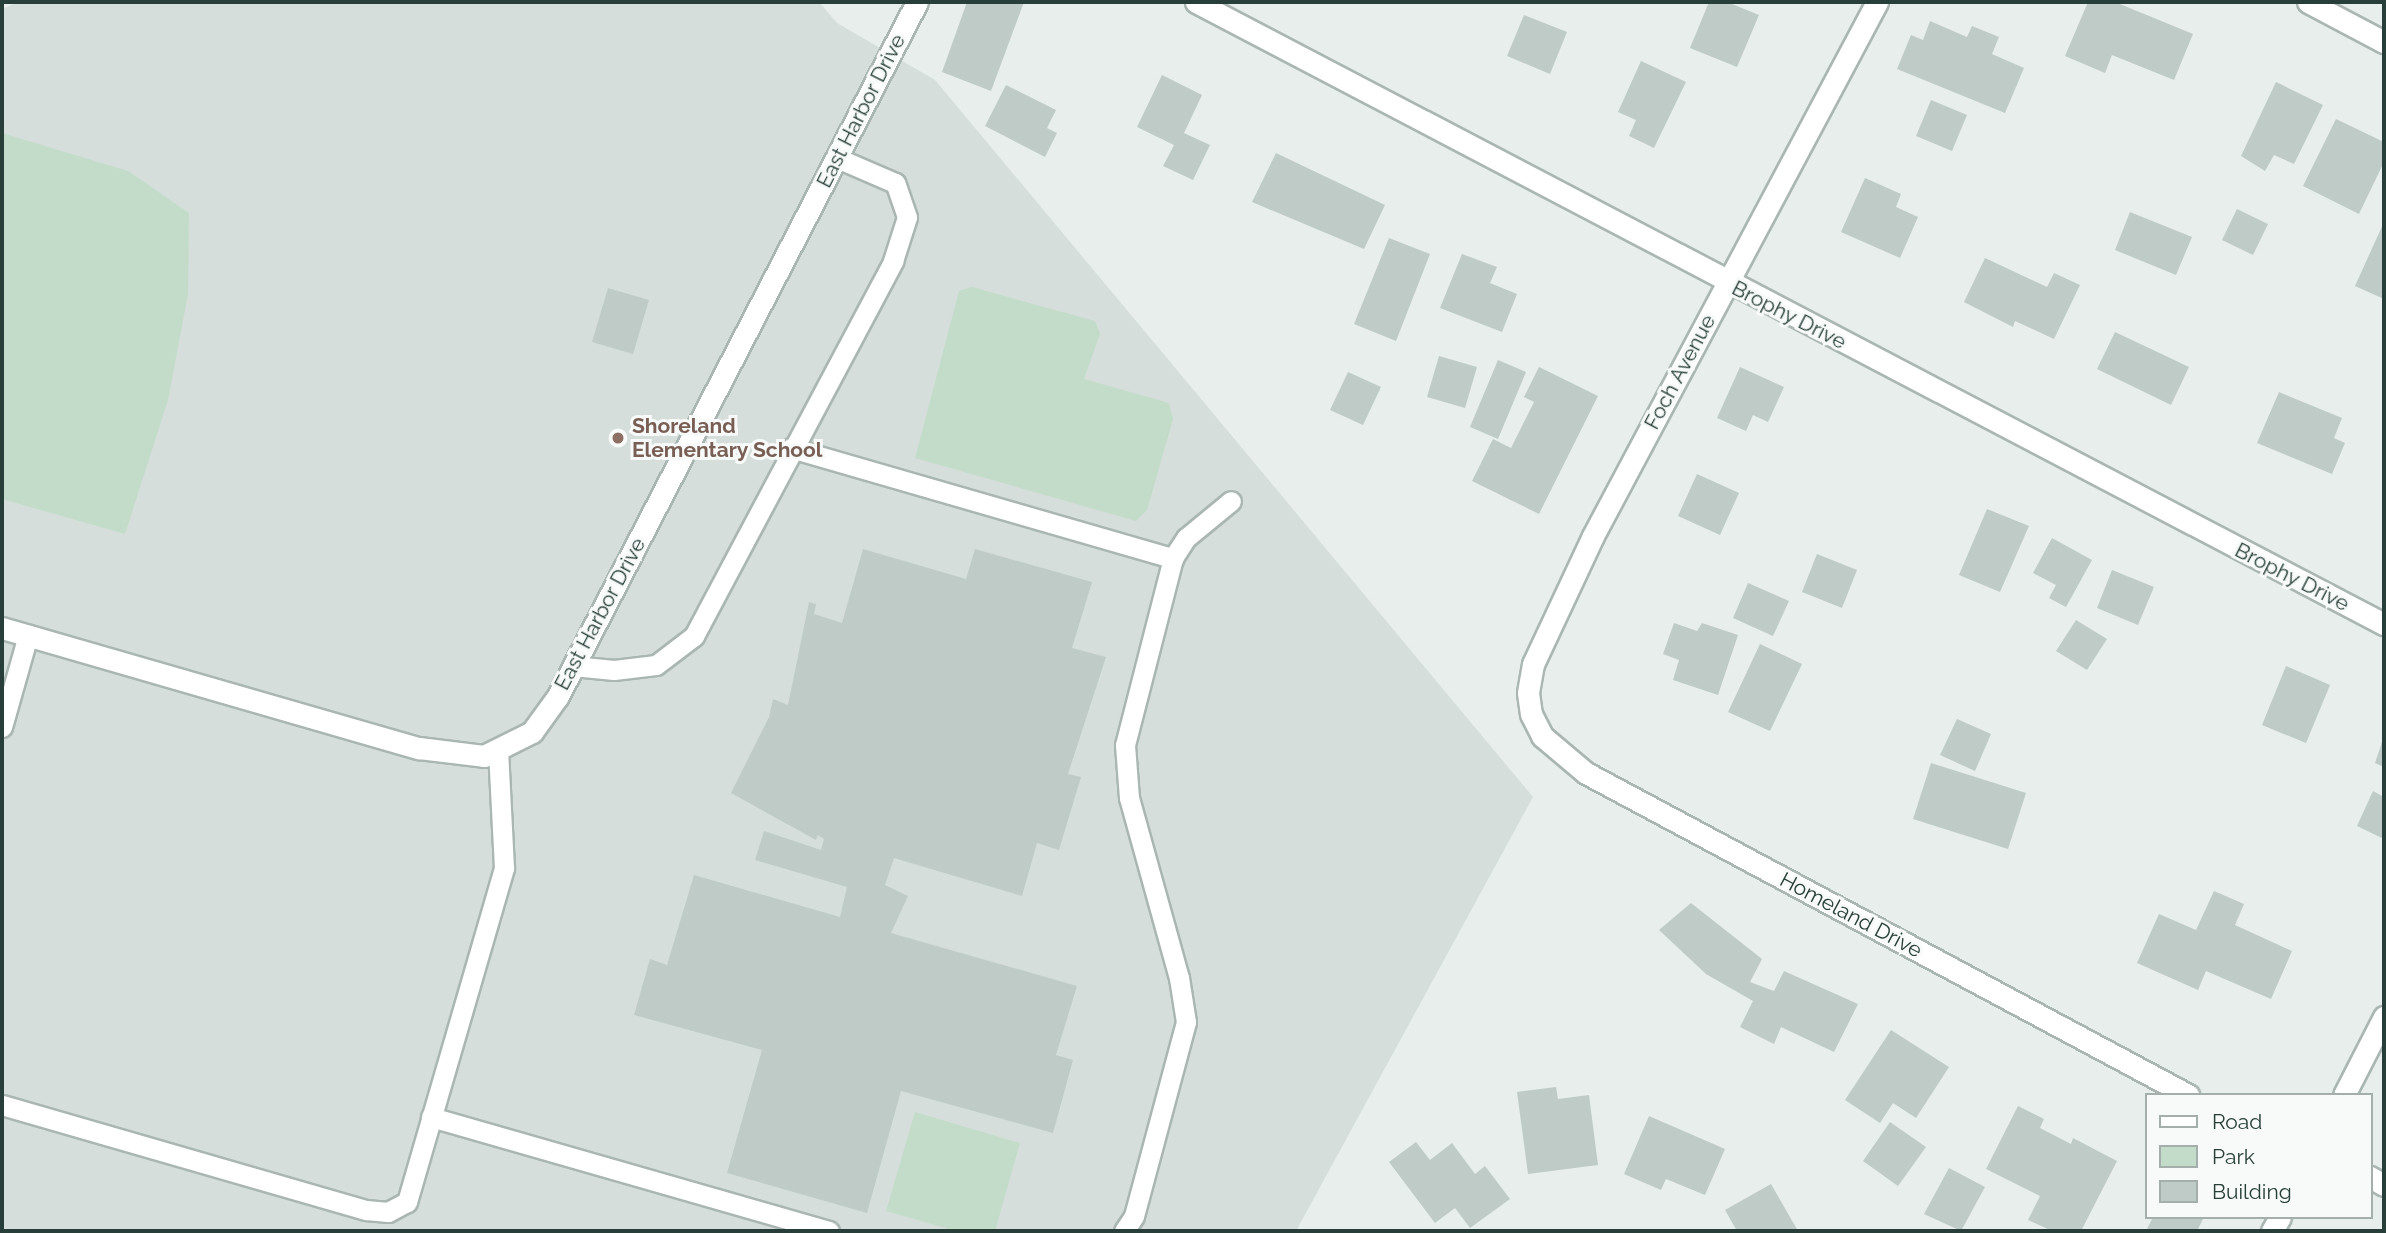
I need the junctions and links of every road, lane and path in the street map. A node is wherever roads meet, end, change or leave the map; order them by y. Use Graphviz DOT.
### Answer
graph roads {
  1 [pos="918,2"];
  2 [pos="1196,2"];
  3 [pos="1877,2"];
  4 [pos="2308,2"];
  5 [pos="2384,42"];
  6 [pos="836,158"];
  7 [pos="1727,283"];
  8 [pos="791,448"];
  9 [pos="1231,501"];
  10 [pos="1173,558"];
  11 [pos="2384,624"];
  12 [pos="2,628"];
  13 [pos="28,635"];
  14 [pos="573,667"];
  15 [pos="1531,714"];
  16 [pos="2,727"];
  17 [pos="498,749"];
  18 [pos="2384,1017"];
  19 [pos="2184,1093"];
  20 [pos="2345,1093"];
  21 [pos="2,1105"];
  22 [pos="431,1117"];
  23 [pos="829,1231"];
  24 [pos="1124,1231"];
  1 -- 6 [label="street, East Harbor Drive"];
  2 -- 7 [label="street, Brophy Drive"];
  3 -- 7 [label="street, Foch Avenue"];
  4 -- 5 [label="street"];
  6 -- 8 [label="lane"];
  6 -- 14 [label="street, East Harbor Drive"];
  7 -- 11 [label="street, Brophy Drive"];
  7 -- 15 [label="street, Foch Avenue"];
  8 -- 10 [label="lane"];
  8 -- 14 [label="lane"];
  9 -- 10 [label="lane"];
  10 -- 24 [label="lane"];
  12 -- 13 [label="street, East Harbor Drive"];
  13 -- 16 [label="lane"];
  13 -- 17 [label="street, East Harbor Drive"];
  14 -- 17 [label="street, East Harbor Drive"];
  15 -- 19 [label="street, Homeland Drive"];
  17 -- 22 [label="lane"];
  18 -- 20 [label="street"];
  21 -- 22 [label="lane"];
  22 -- 23 [label="lane"];
}
